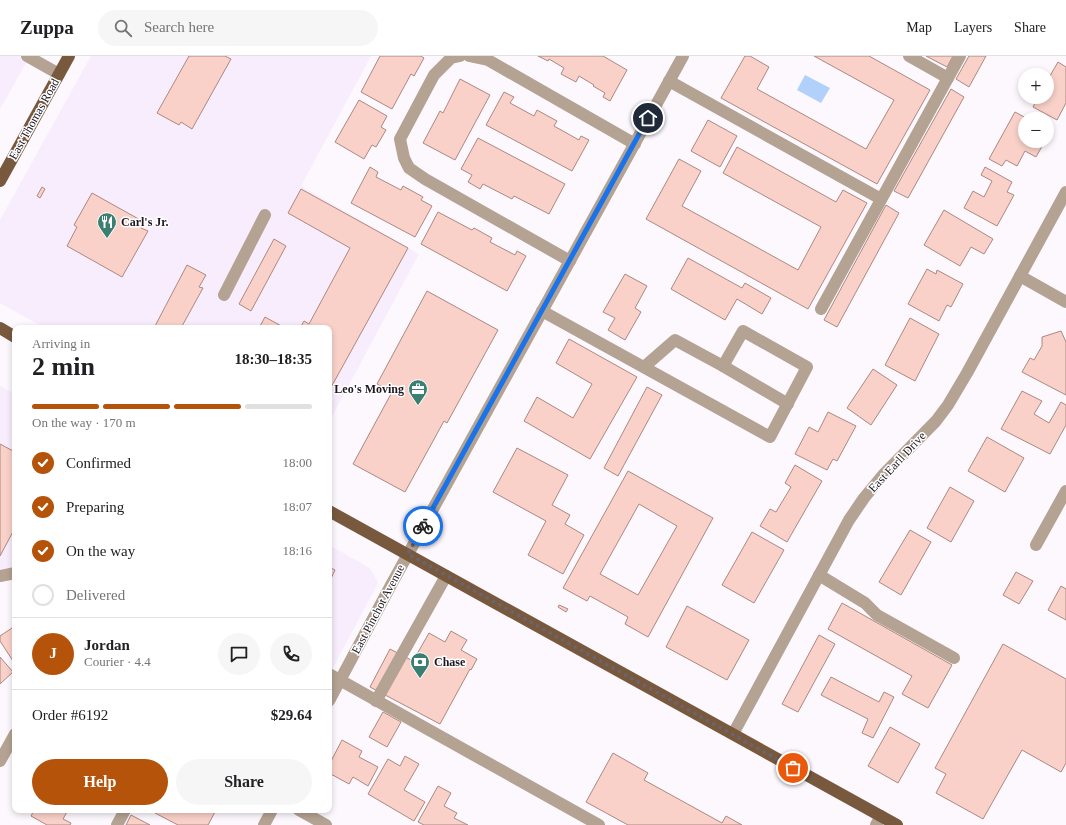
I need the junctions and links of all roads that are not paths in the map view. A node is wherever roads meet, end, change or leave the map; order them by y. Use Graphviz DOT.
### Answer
graph roads {
  1 [pos="27,56"];
  2 [pos="69,56"];
  3 [pos="460,56"];
  4 [pos="470,56"];
  5 [pos="683,56"];
  6 [pos="909,56"];
  7 [pos="960,56"];
  8 [pos="59,74"];
  9 [pos="948,78"];
  10 [pos="669,81"];
  11 [pos="635,144"];
  12 [pos="1,177"];
  13 [pos="1066,192"];
  14 [pos="881,198"];
  15 [pos="265,215"];
  16 [pos="570,261"];
  17 [pos="1020,276"];
  18 [pos="224,295"];
  19 [pos="1066,302"];
  20 [pos="821,309"];
  21 [pos="542,311"];
  22 [pos="0,328"];
  23 [pos="12,334"];
  24 [pos="723,366"];
  25 [pos="644,367"];
  26 [pos="788,404"];
  27 [pos="1066,491"];
  28 [pos="332,513"];
  29 [pos="1036,545"];
  30 [pos="408,554"];
  31 [pos="12,574"];
  32 [pos="819,575"];
  33 [pos="0,576"];
  34 [pos="446,576"];
  35 [pos="954,658"];
  36 [pos="332,676"];
  37 [pos="340,680"];
  38 [pos="332,695"];
  39 [pos="376,701"];
  40 [pos="733,734"];
  41 [pos="12,739"];
  42 [pos="0,761"];
  43 [pos="123,813"];
  44 [pos="270,813"];
  45 [pos="304,813"];
  46 [pos="879,821"];
  47 [pos="117,825"];
  48 [pos="264,825"];
  49 [pos="326,825"];
  50 [pos="599,825"];
  51 [pos="897,825"];
  1 -- 8 [label="street"];
  2 -- 8 [label="main road, East Thomas Road"];
  3 -- 16 [label="street"];
  4 -- 11 [label="street"];
  5 -- 10 [label="street, East Pinchot Avenue"];
  6 -- 9 [label="street"];
  7 -- 9 [label="street"];
  8 -- 12 [label="main road, East Thomas Road"];
  9 -- 14 [label="street"];
  10 -- 11 [label="street, East Pinchot Avenue"];
  10 -- 14 [label="street"];
  11 -- 16 [label="street, East Pinchot Avenue"];
  13 -- 17 [label="street, East Earll Drive"];
  14 -- 20 [label="street"];
  15 -- 18 [label="street"];
  16 -- 21 [label="street, East Pinchot Avenue"];
  17 -- 19 [label="street"];
  17 -- 32 [label="street, East Earll Drive"];
  21 -- 25 [label="street"];
  21 -- 30 [label="street, East Pinchot Avenue"];
  22 -- 23 [label="main road"];
  24 -- 25 [label="street"];
  24 -- 26 [label="street"];
  24 -- 26 [label="street"];
  25 -- 26 [label="street"];
  27 -- 29 [label="street"];
  28 -- 30 [label="main road"];
  30 -- 34 [label="main road"];
  30 -- 37 [label="street, East Pinchot Avenue"];
  31 -- 33 [label="street"];
  32 -- 35 [label="street"];
  32 -- 40 [label="street, East Earll Drive"];
  34 -- 39 [label="street"];
  34 -- 40 [label="main road"];
  36 -- 37 [label="street"];
  37 -- 38 [label="street, East Pinchot Avenue"];
  37 -- 39 [label="street"];
  39 -- 50 [label="street"];
  40 -- 46 [label="main road"];
  41 -- 42 [label="street"];
  43 -- 47 [label="street"];
  44 -- 48 [label="street"];
  45 -- 49 [label="street"];
  46 -- 51 [label="main road"];
}
